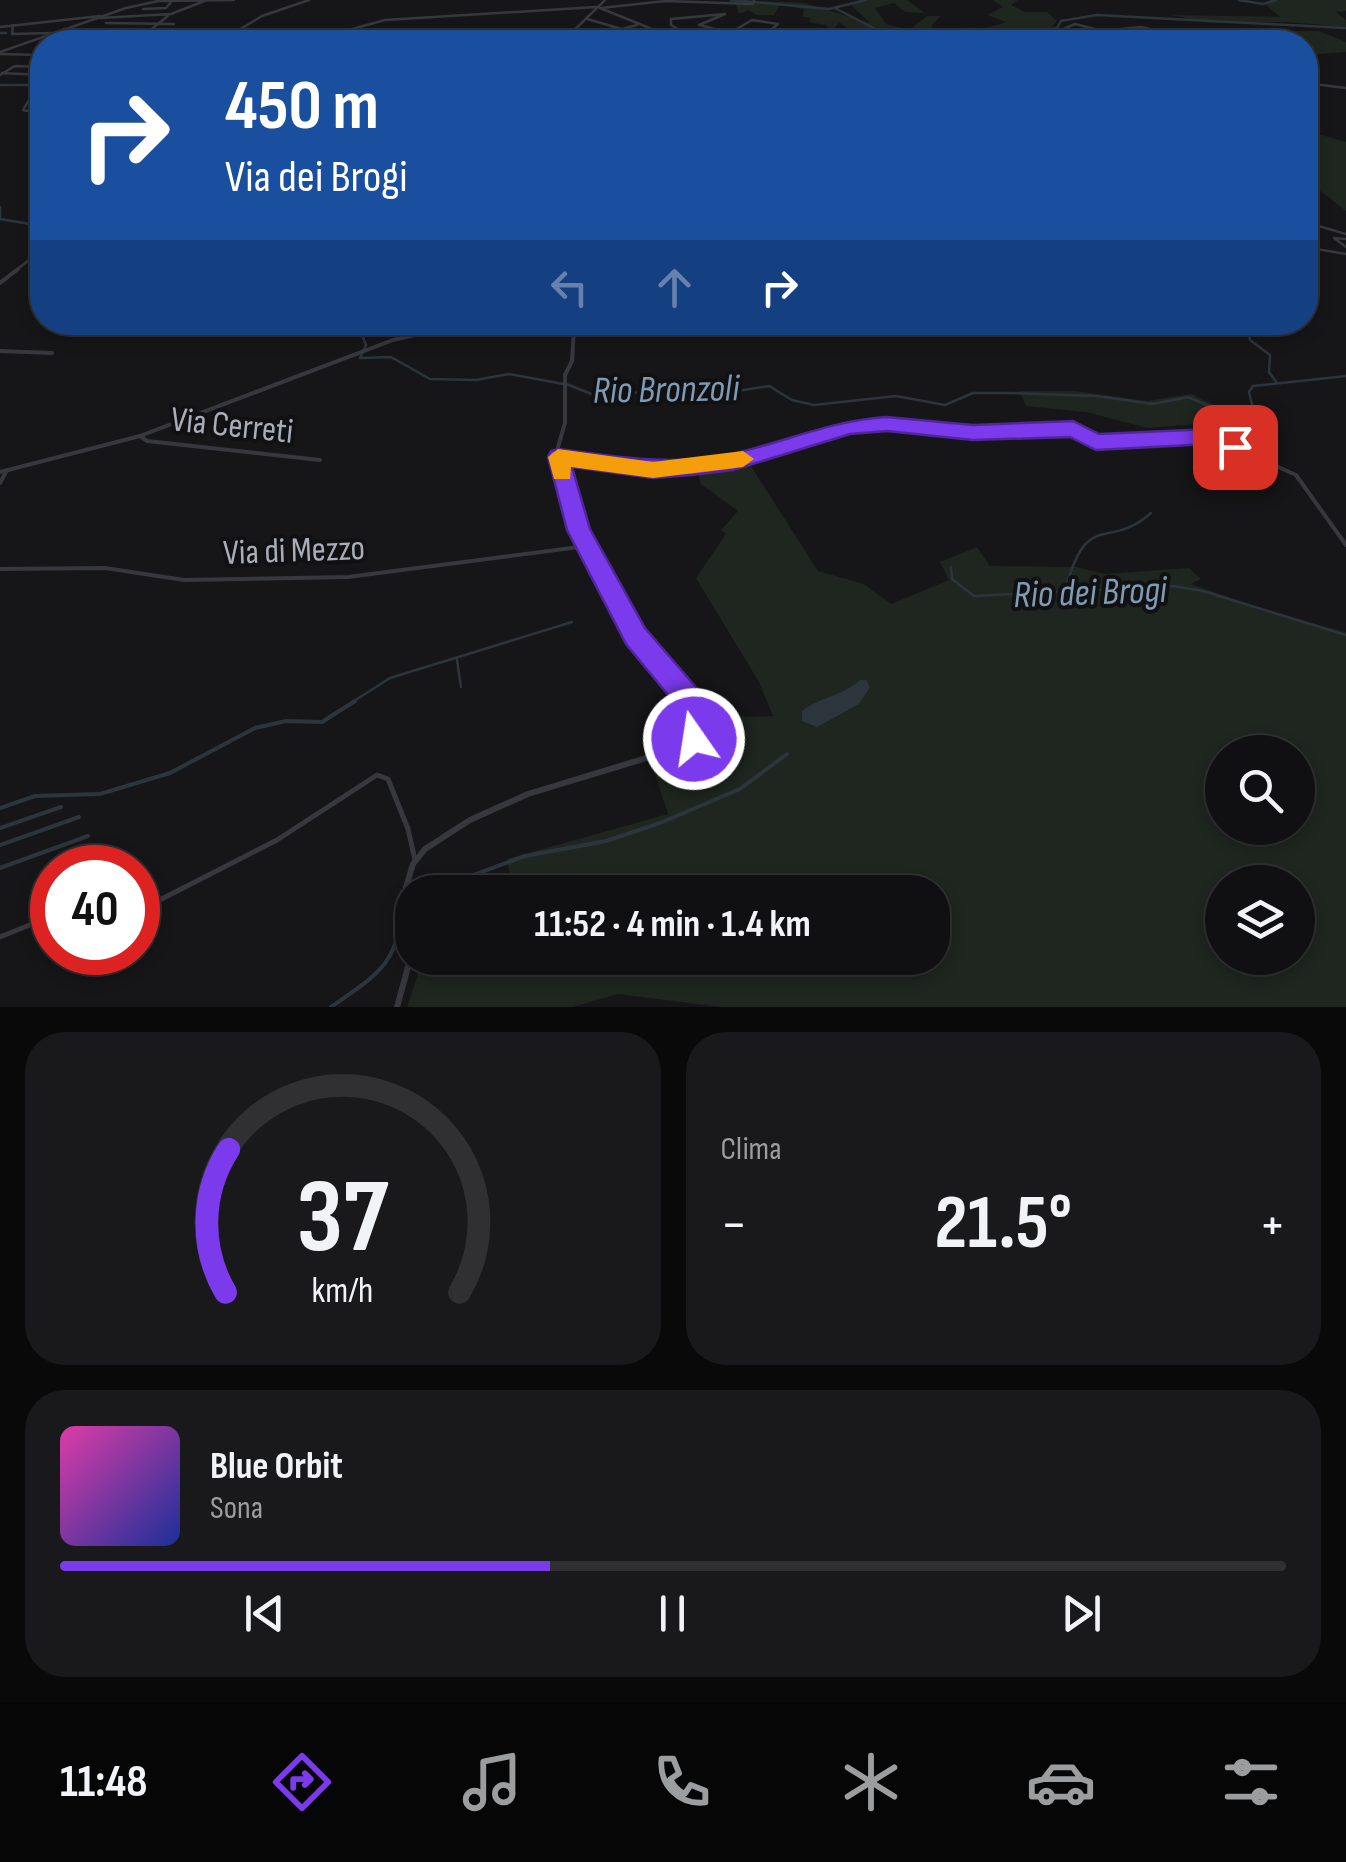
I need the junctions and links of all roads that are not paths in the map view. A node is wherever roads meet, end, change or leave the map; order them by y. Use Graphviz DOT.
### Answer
graph roads {
  1 [pos="163,0"];
  2 [pos="206,0"];
  3 [pos="234,0"];
  4 [pos="310,0"];
  5 [pos="605,0"];
  6 [pos="634,0"];
  7 [pos="172,1"];
  8 [pos="579,1"];
  9 [pos="157,2"];
  10 [pos="642,2"];
  11 [pos="754,2"];
  12 [pos="580,8"];
  13 [pos="600,8"];
  14 [pos="143,10"];
  15 [pos="169,15"];
  16 [pos="102,17"];
  17 [pos="116,18"];
  18 [pos="587,19"];
  19 [pos="106,23"];
  20 [pos="157,24"];
  21 [pos="174,24"];
  22 [pos="13,25"];
  23 [pos="608,25"];
  24 [pos="637,25"];
  25 [pos="0,26"];
  26 [pos="64,29"];
  27 [pos="79,30"];
  28 [pos="96,30"];
  29 [pos="150,30"];
  30 [pos="238,30"];
  31 [pos="353,30"];
  32 [pos="575,30"];
  33 [pos="613,30"];
  34 [pos="650,30"];
  35 [pos="679,30"];
  36 [pos="717,30"];
  37 [pos="734,30"];
  38 [pos="776,30"];
  39 [pos="1062,30"];
  40 [pos="1099,30"];
  41 [pos="1112,30"];
  42 [pos="1160,30"];
  43 [pos="30,33"];
  44 [pos="30,42"];
  45 [pos="0,53"];
  46 [pos="30,54"];
  47 [pos="30,66"];
  48 [pos="1,74"];
  49 [pos="30,76"];
  50 [pos="1318,85"];
  51 [pos="1346,88"];
  52 [pos="1318,226"];
  53 [pos="1346,236"];
  54 [pos="1346,247"];
  55 [pos="1318,249"];
  56 [pos="1344,254"];
  57 [pos="30,259"];
  58 [pos="0,283"];
  59 [pos="415,335"];
  60 [pos="574,335"];
  61 [pos="0,351"];
  62 [pos="52,354"];
  63 [pos="140,436"];
  64 [pos="558,457"];
  65 [pos="320,460"];
  66 [pos="7,470"];
  67 [pos="0,472"];
  68 [pos="0,483"];
  69 [pos="589,545"];
  70 [pos="1346,545"];
  71 [pos="0,569"];
  72 [pos="415,860"];
  73 [pos="160,900"];
  74 [pos="30,925"];
  75 [pos="0,937"];
  76 [pos="397,1007"];
  1 -- 9 [label="street"];
  2 -- 3 [label="street"];
  2 -- 7 [label="street"];
  2 -- 15 [label="street"];
  4 -- 30 [label="street"];
  5 -- 13 [label="street"];
  6 -- 10 [label="street"];
  7 -- 9 [label="street"];
  7 -- 14 [label="street"];
  8 -- 12 [label="street"];
  9 -- 16 [label="street"];
  10 -- 11 [label="street"];
  10 -- 13 [label="street"];
  12 -- 13 [label="street"];
  12 -- 31 [label="street"];
  13 -- 18 [label="street"];
  13 -- 24 [label="street"];
  15 -- 17 [label="street"];
  15 -- 20 [label="street"];
  16 -- 17 [label="street"];
  16 -- 22 [label="street"];
  16 -- 26 [label="street"];
  17 -- 19 [label="street"];
  18 -- 23 [label="street"];
  18 -- 32 [label="street"];
  19 -- 20 [label="street"];
  19 -- 28 [label="street"];
  20 -- 21 [label="street"];
  20 -- 29 [label="street"];
  22 -- 25 [label="street"];
  22 -- 43 [label="street"];
  23 -- 24 [label="street"];
  23 -- 33 [label="street"];
  24 -- 34 [label="street"];
  26 -- 27 [label="street"];
  35 -- 36 [label="street"];
  37 -- 38 [label="street"];
  39 -- 40 [label="street"];
  41 -- 42 [label="street"];
  44 -- 45 [label="street"];
  45 -- 46 [label="street"];
  47 -- 48 [label="street"];
  48 -- 49 [label="street"];
  50 -- 51 [label="street"];
  52 -- 53 [label="street"];
  53 -- 54 [label="street"];
  55 -- 56 [label="street"];
  57 -- 58 [label="street"];
  59 -- 63 [label="street"];
  60 -- 64 [label="street"];
  61 -- 62 [label="street"];
  63 -- 65 [label="street, Via Cerreti"];
  63 -- 66 [label="street"];
  64 -- 69 [label="street"];
  64 -- 70 [label="street"];
  66 -- 67 [label="street"];
  66 -- 68 [label="street"];
  69 -- 71 [label="street, Via di Mezzo"];
  69 -- 72 [label="street"];
  72 -- 73 [label="street"];
  72 -- 76 [label="street"];
  74 -- 75 [label="street"];
}
